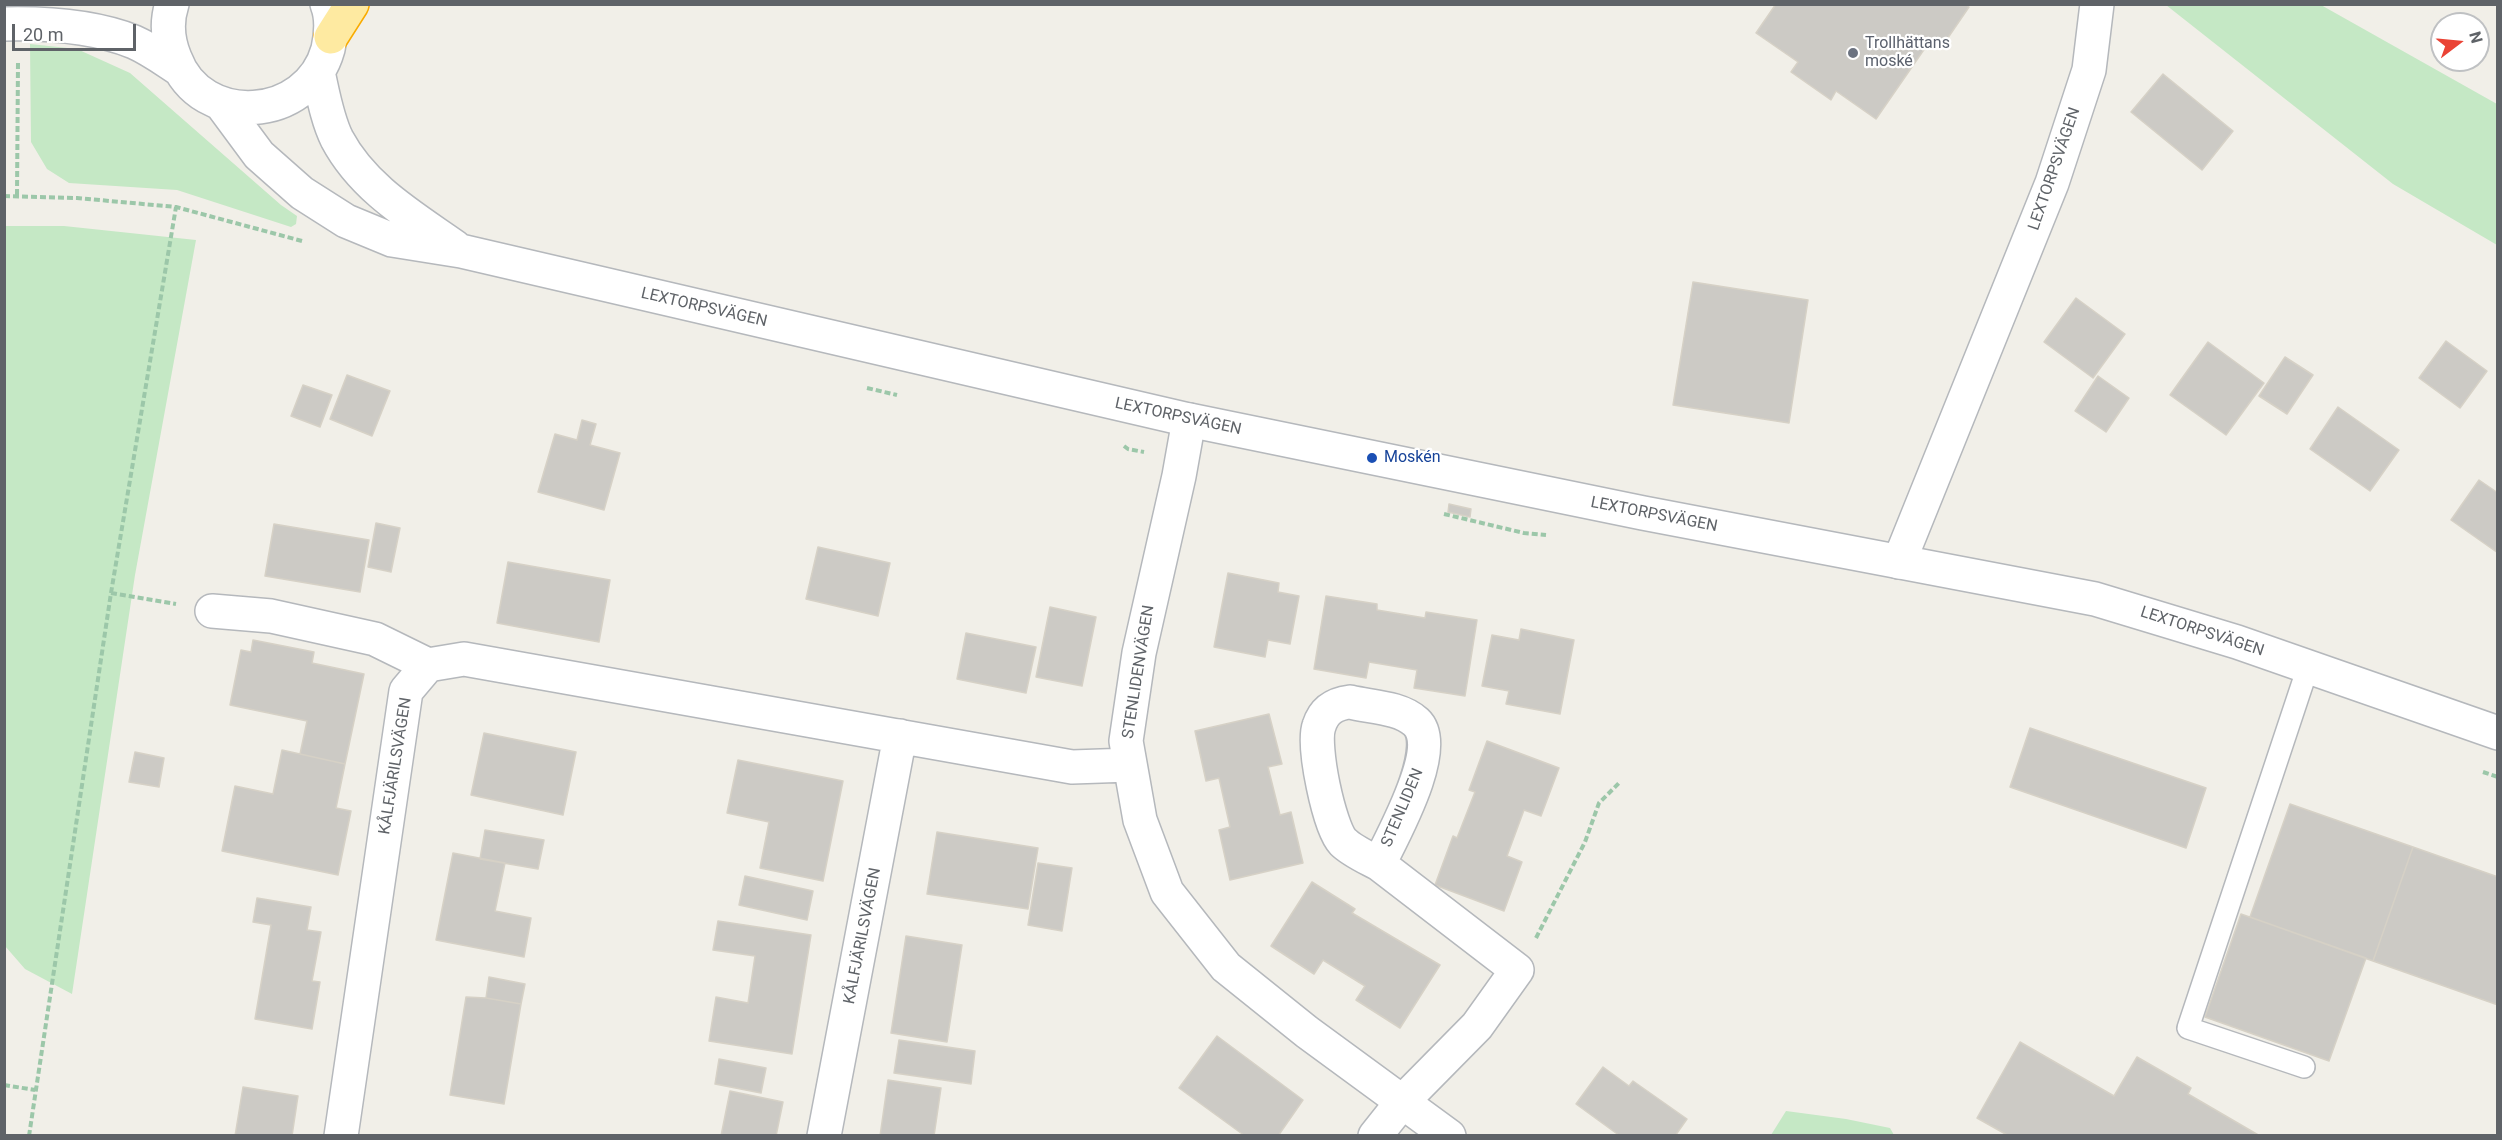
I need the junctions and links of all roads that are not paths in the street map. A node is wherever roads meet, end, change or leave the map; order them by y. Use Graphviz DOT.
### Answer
graph roads {
  1 [pos="172,4"];
  2 [pos="327,4"];
  3 [pos="352,4"];
  4 [pos="2097,4"];
  5 [pos="11,24"];
  6 [pos="331,37"];
  7 [pos="179,69"];
  8 [pos="318,72"];
  9 [pos="222,105"];
  10 [pos="461,251"];
  11 [pos="1189,420"];
  12 [pos="1899,562"];
  13 [pos="212,611"];
  14 [pos="428,665"];
  15 [pos="2308,667"];
  16 [pos="2498,734"];
  17 [pos="900,736"];
  18 [pos="1130,765"];
  19 [pos="1379,864"];
  20 [pos="2304,1067"];
  21 [pos="1402,1102"];
  22 [pos="341,1136"];
  23 [pos="824,1136"];
  24 [pos="1375,1136"];
  25 [pos="1449,1136"];
  1 -- 7 [label="street"];
  2 -- 6 [label="street"];
  3 -- 6 [label="highway"];
  4 -- 12 [label="street, LEXTORPSVÄGEN"];
  5 -- 7 [label="street"];
  6 -- 8 [label="street"];
  7 -- 9 [label="street"];
  8 -- 9 [label="street"];
  8 -- 10 [label="street, LEXTORPSVÄGEN"];
  9 -- 10 [label="street, LEXTORPSVÄGEN"];
  10 -- 11 [label="street, LEXTORPSVÄGEN"];
  11 -- 12 [label="street, LEXTORPSVÄGEN"];
  11 -- 18 [label="street, STENLIDENVÄGEN"];
  12 -- 15 [label="street, LEXTORPSVÄGEN"];
  13 -- 14 [label="street"];
  14 -- 17 [label="street"];
  14 -- 22 [label="street, KÅLFJÄRILSVÄGEN"];
  15 -- 16 [label="street, LEXTORPSVÄGEN"];
  15 -- 20 [label="lane"];
  17 -- 18 [label="street"];
  17 -- 23 [label="street, KÅLFJÄRILSVÄGEN"];
  18 -- 21 [label="street, STENLIDENVÄGEN"];
  19 -- 19 [label="street, STENLIDEN"];
  19 -- 21 [label="street"];
  21 -- 24 [label="street"];
  21 -- 25 [label="street, STENLIDENVÄGEN"];
}
